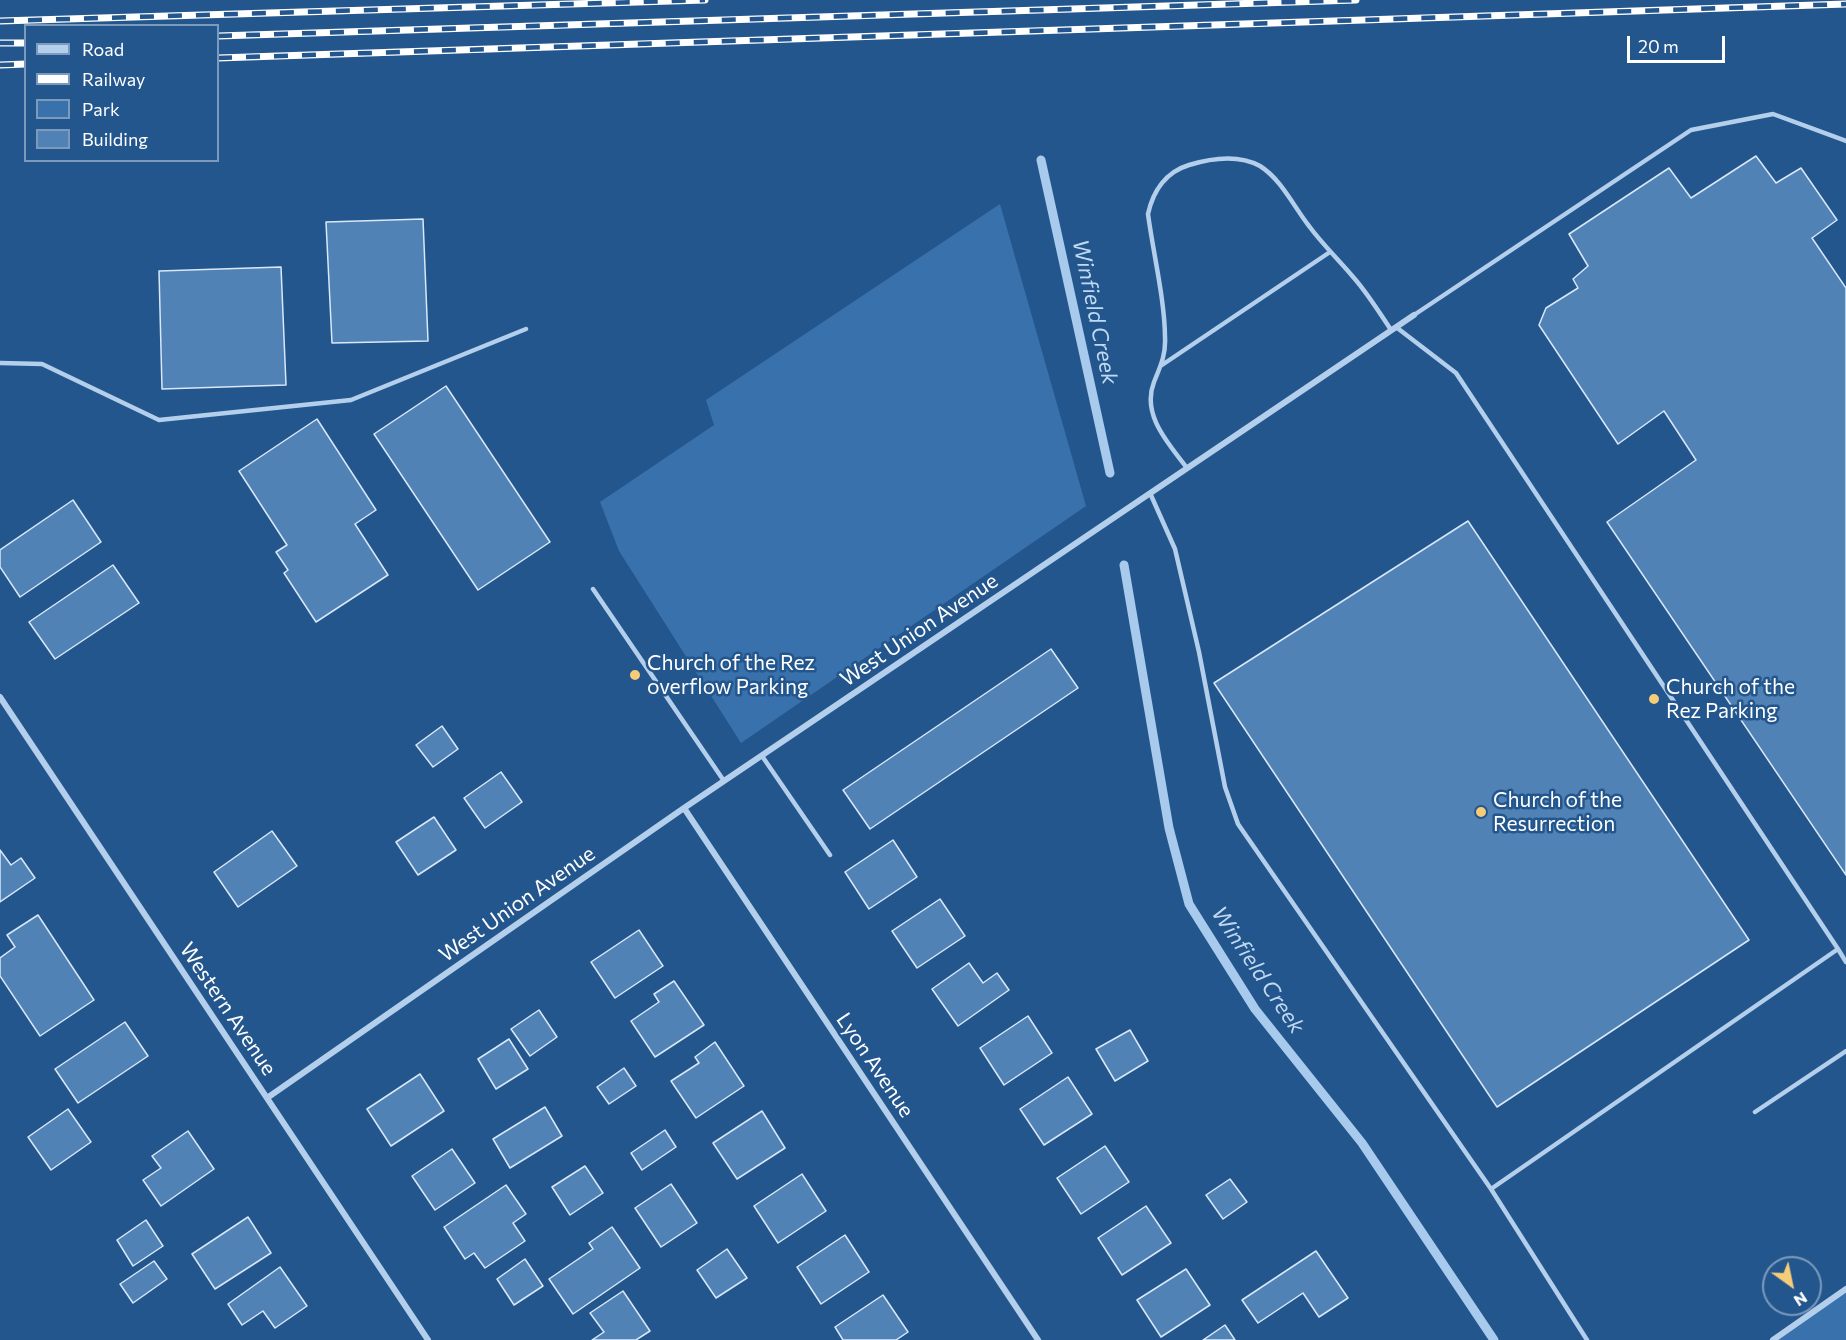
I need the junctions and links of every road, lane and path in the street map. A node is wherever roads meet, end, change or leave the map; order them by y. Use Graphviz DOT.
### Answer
graph roads {
  1 [pos="1846,141"];
  2 [pos="1330,252"];
  3 [pos="1414,315"];
  4 [pos="1394,328"];
  5 [pos="526,329"];
  6 [pos="0,363"];
  7 [pos="1162,365"];
  8 [pos="1187,468"];
  9 [pos="1150,493"];
  10 [pos="593,590"];
  11 [pos="0,697"];
  12 [pos="762,756"];
  13 [pos="724,781"];
  14 [pos="684,808"];
  15 [pos="830,855"];
  16 [pos="1838,949"];
  17 [pos="1846,962"];
  18 [pos="1846,1051"];
  19 [pos="267,1098"];
  20 [pos="1755,1112"];
  21 [pos="1491,1189"];
  22 [pos="1846,1289"];
  23 [pos="428,1340"];
  24 [pos="1038,1340"];
  25 [pos="1587,1340"];
  26 [pos="1773,1340"];
  1 -- 3 [label="lane"];
  2 -- 4 [label="lane"];
  2 -- 7 [label="lane"];
  2 -- 7 [label="lane"];
  3 -- 4 [label="street, West Union Avenue"];
  4 -- 8 [label="street, West Union Avenue"];
  4 -- 16 [label="lane"];
  5 -- 6 [label="lane"];
  7 -- 8 [label="lane"];
  8 -- 9 [label="street, West Union Avenue"];
  9 -- 12 [label="street, West Union Avenue"];
  9 -- 21 [label="lane"];
  10 -- 13 [label="lane"];
  11 -- 19 [label="street, Western Avenue"];
  12 -- 13 [label="street, West Union Avenue"];
  12 -- 15 [label="lane"];
  13 -- 14 [label="street, West Union Avenue"];
  14 -- 19 [label="street, West Union Avenue"];
  14 -- 24 [label="street, Lyon Avenue"];
  16 -- 17 [label="lane"];
  16 -- 21 [label="lane"];
  18 -- 20 [label="lane"];
  19 -- 23 [label="street, Western Avenue"];
  21 -- 25 [label="lane"];
  22 -- 26 [label="street"];
}
